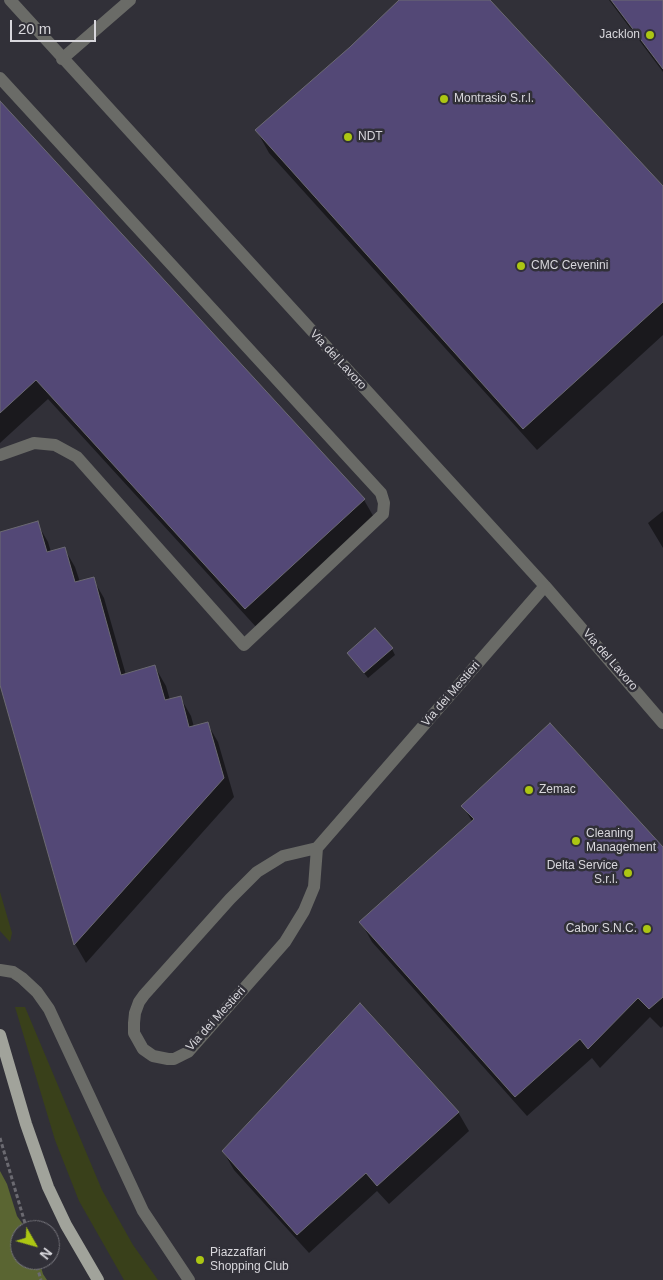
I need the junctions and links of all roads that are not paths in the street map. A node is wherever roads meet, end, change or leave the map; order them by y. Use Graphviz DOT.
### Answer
graph roads {
  1 [pos="10,0"];
  2 [pos="130,0"];
  3 [pos="62,58"];
  4 [pos="0,78"];
  5 [pos="0,455"];
  6 [pos="545,586"];
  7 [pos="663,723"];
  8 [pos="317,848"];
  9 [pos="0,970"];
  10 [pos="0,1035"];
  11 [pos="98,1280"];
  12 [pos="189,1280"];
  1 -- 3 [label="street, Via del Lavoro"];
  2 -- 3 [label="street"];
  3 -- 6 [label="street, Via del Lavoro"];
  4 -- 5 [label="street"];
  6 -- 7 [label="street, Via del Lavoro"];
  6 -- 8 [label="street, Via dei Mestieri"];
  8 -- 8 [label="street, Via dei Mestieri"];
  9 -- 12 [label="street"];
  10 -- 11 [label="main road"];
}
